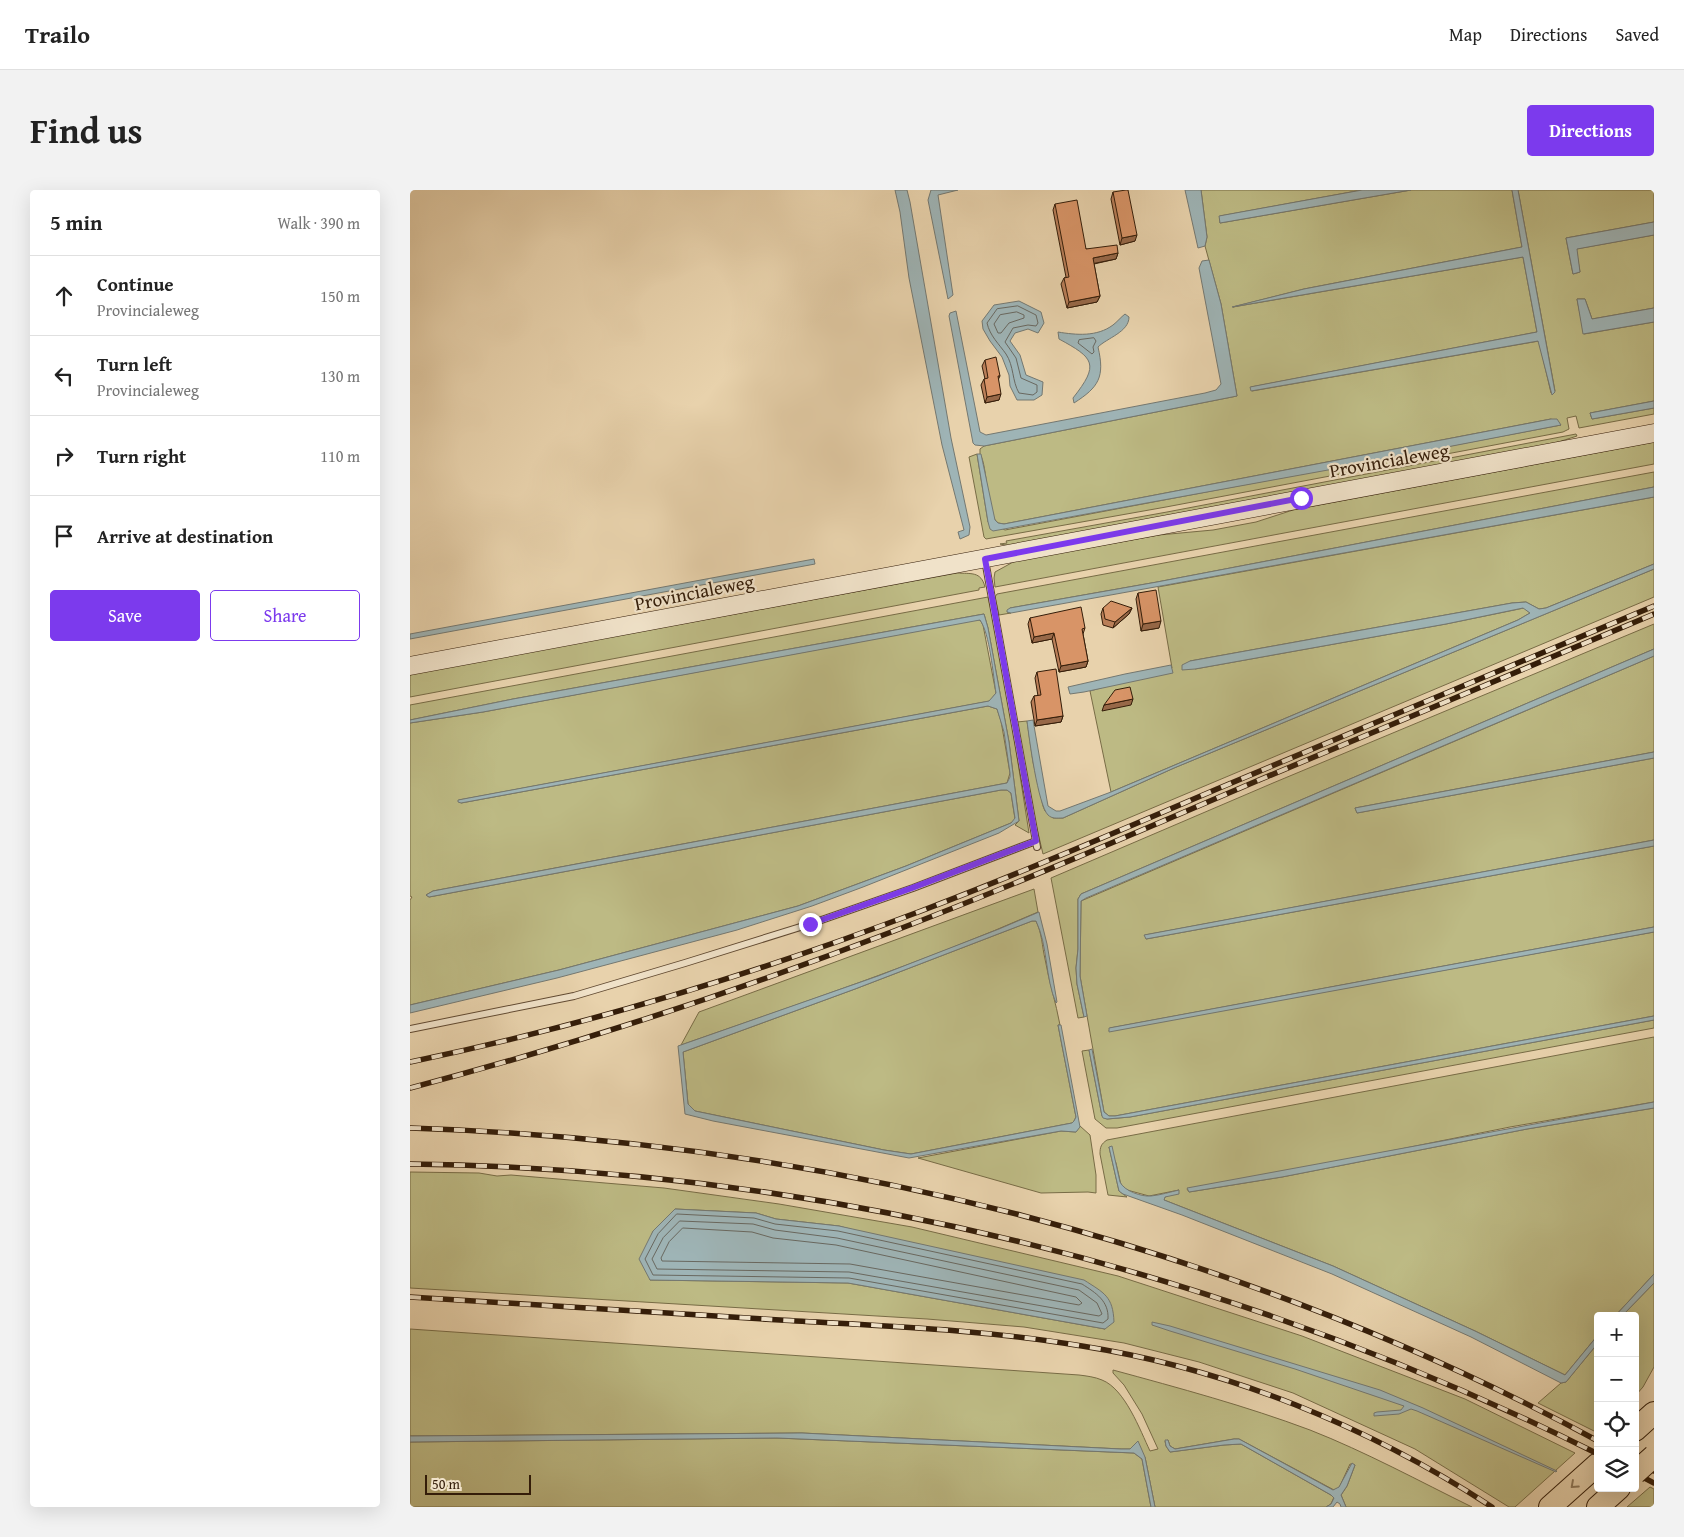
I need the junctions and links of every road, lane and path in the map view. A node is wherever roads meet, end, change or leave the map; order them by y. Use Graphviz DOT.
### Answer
graph roads {
  1 [pos="1654,433"];
  2 [pos="985,559"];
  3 [pos="410,666"];
  4 [pos="410,1029"];
  5 [pos="1654,1456"];
  6 [pos="1594,1468"];
  7 [pos="1639,1469"];
  8 [pos="1615,1492"];
  9 [pos="1550,1507"];
  10 [pos="1598,1507"];
  1 -- 2 [label="main road, Provincialeweg"];
  2 -- 3 [label="main road, Provincialeweg"];
  2 -- 4 [label="lane"];
  5 -- 7 [label="highway, bridge"];
  6 -- 9 [label="highway, one-way"];
  8 -- 10 [label="highway"];
}
